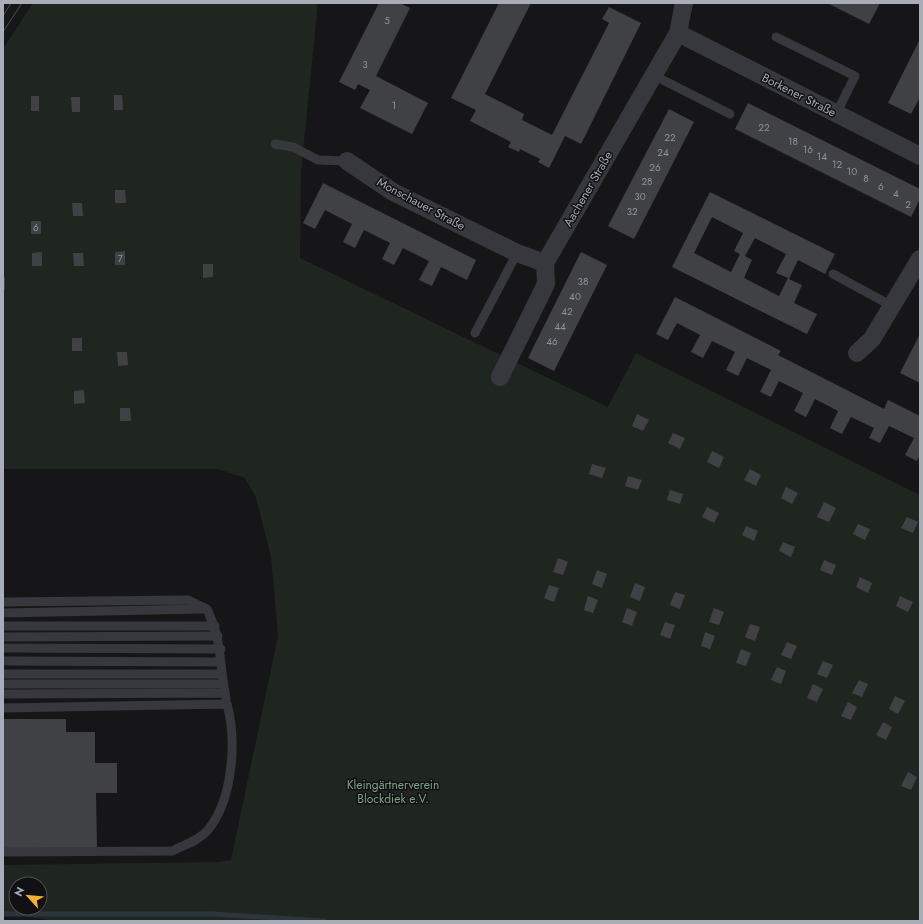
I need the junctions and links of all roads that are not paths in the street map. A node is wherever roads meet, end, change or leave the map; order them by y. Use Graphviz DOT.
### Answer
graph roads {
  1 [pos="684,3"];
  2 [pos="678,33"];
  3 [pos="776,37"];
  4 [pos="653,75"];
  5 [pos="730,114"];
  6 [pos="836,114"];
  7 [pos="275,144"];
  8 [pos="920,156"];
  9 [pos="347,161"];
  10 [pos="517,253"];
  11 [pos="920,259"];
  12 [pos="546,263"];
  13 [pos="833,274"];
  14 [pos="892,306"];
  15 [pos="475,333"];
  16 [pos="857,353"];
  17 [pos="500,377"];
  18 [pos="3,602"];
  19 [pos="207,609"];
  20 [pos="3,613"];
  21 [pos="3,626"];
  22 [pos="215,626"];
  23 [pos="218,636"];
  24 [pos="3,637"];
  25 [pos="3,648"];
  26 [pos="221,649"];
  27 [pos="3,660"];
  28 [pos="222,662"];
  29 [pos="3,674"];
  30 [pos="222,674"];
  31 [pos="3,684"];
  32 [pos="224,689"];
  33 [pos="3,694"];
  34 [pos="227,704"];
  35 [pos="3,708"];
  36 [pos="3,852"];
  1 -- 2 [label="street, Aachener Straße"];
  2 -- 4 [label="street, Aachener Straße"];
  2 -- 6 [label="street, Borkener Straße"];
  3 -- 6 [label="lane"];
  4 -- 5 [label="lane"];
  4 -- 12 [label="street, Aachener Straße"];
  6 -- 8 [label="street, Borkener Straße"];
  7 -- 9 [label="lane, Monschauer Straße"];
  9 -- 10 [label="street, Monschauer Straße"];
  10 -- 12 [label="street, Monschauer Straße"];
  10 -- 15 [label="lane"];
  11 -- 14 [label="street"];
  12 -- 17 [label="street, Aachener Straße"];
  13 -- 14 [label="lane"];
  14 -- 16 [label="street"];
  18 -- 19 [label="lane"];
  19 -- 20 [label="lane"];
  19 -- 22 [label="lane"];
  21 -- 22 [label="lane"];
  22 -- 23 [label="lane"];
  23 -- 24 [label="lane"];
  23 -- 26 [label="lane"];
  25 -- 26 [label="lane"];
  26 -- 28 [label="lane"];
  27 -- 28 [label="lane"];
  28 -- 30 [label="lane"];
  29 -- 30 [label="lane"];
  30 -- 32 [label="lane"];
  31 -- 32 [label="lane"];
  32 -- 33 [label="lane"];
  32 -- 34 [label="lane"];
  34 -- 35 [label="lane"];
  34 -- 36 [label="lane"];
}
